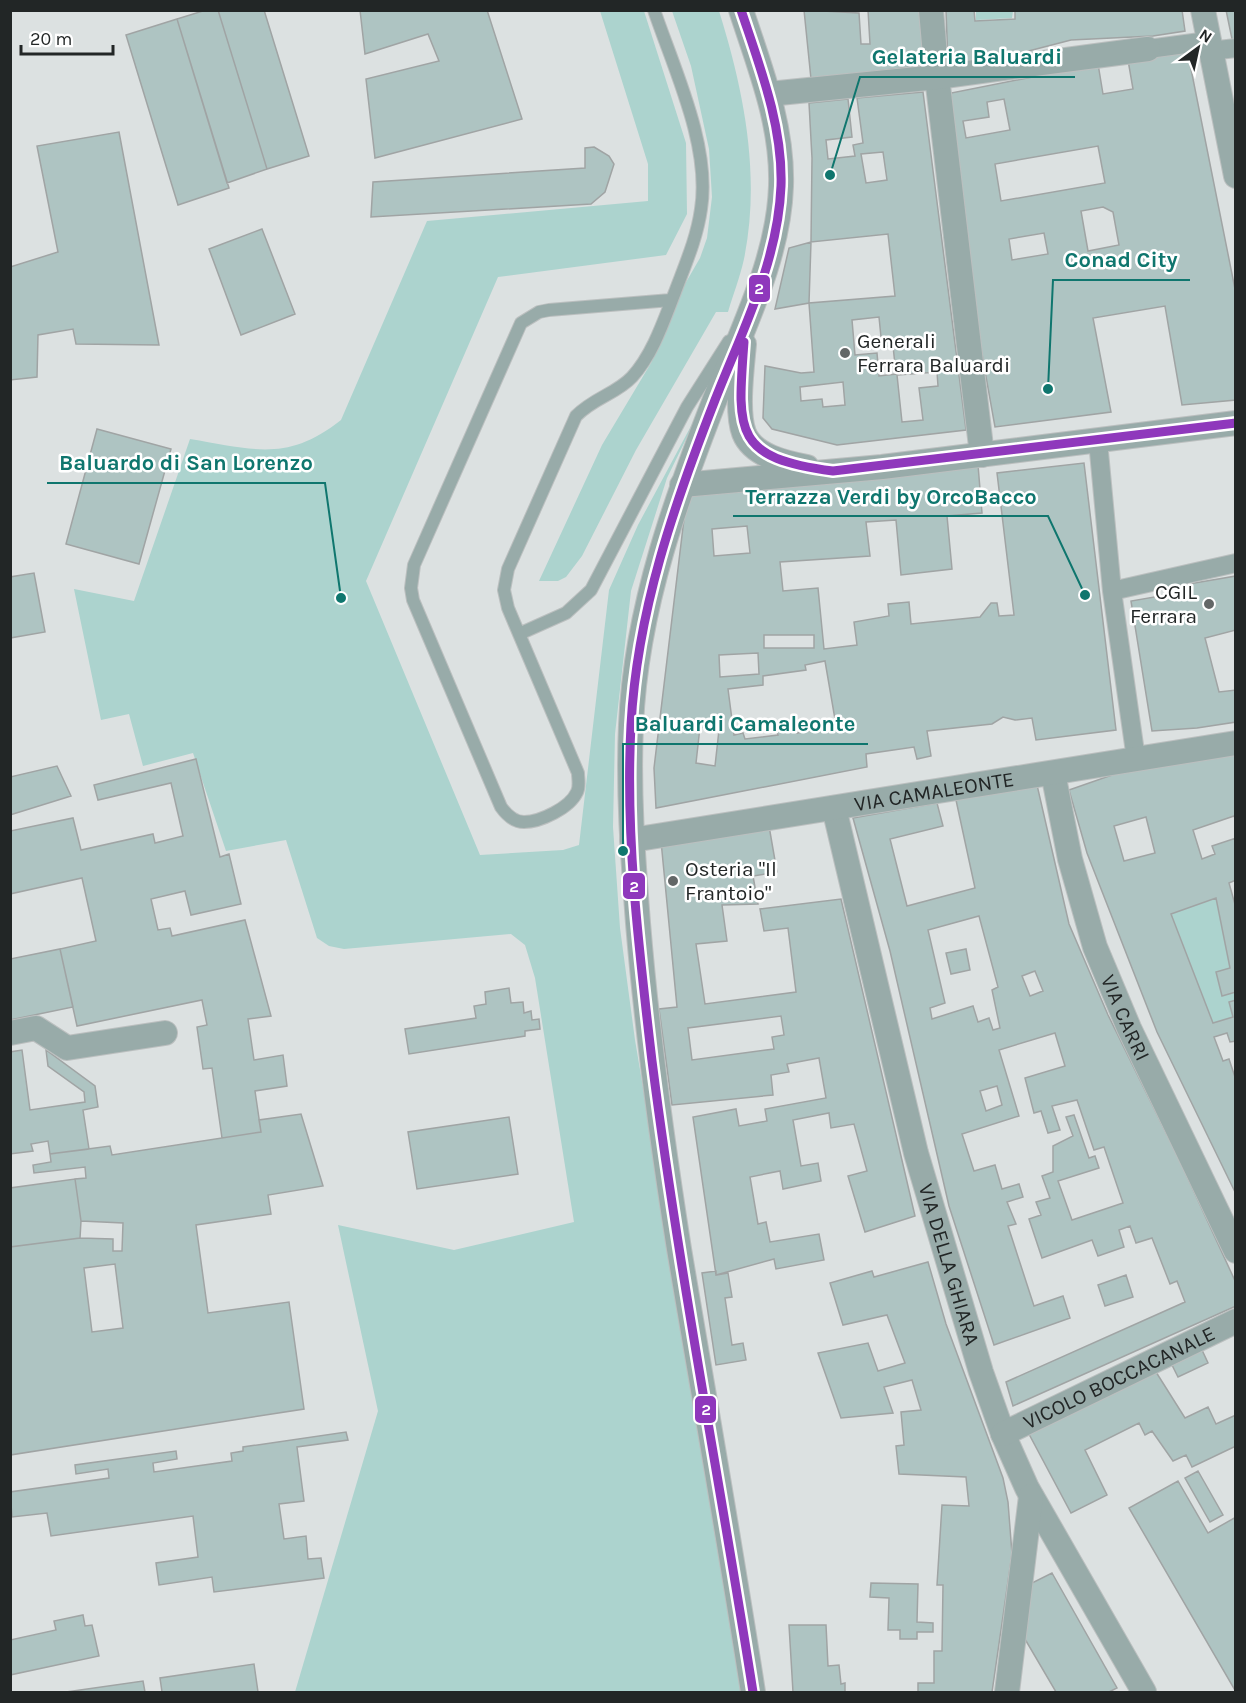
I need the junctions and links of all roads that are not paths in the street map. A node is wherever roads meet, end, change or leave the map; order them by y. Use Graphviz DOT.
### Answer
graph roads {
  1 [pos="654,10"];
  2 [pos="741,10"];
  3 [pos="931,10"];
  4 [pos="1203,10"];
  5 [pos="1209,46"];
  6 [pos="1236,48"];
  7 [pos="1148,49"];
  8 [pos="937,77"];
  9 [pos="769,94"];
  10 [pos="1236,176"];
  11 [pos="671,300"];
  12 [pos="746,319"];
  13 [pos="1236,423"];
  14 [pos="1098,441"];
  15 [pos="982,454"];
  16 [pos="833,471"];
  17 [pos="682,485"];
  18 [pos="1236,563"];
  19 [pos="1112,591"];
  20 [pos="519,634"];
  21 [pos="1236,743"];
  22 [pos="1136,759"];
  23 [pos="1053,773"];
  24 [pos="834,808"];
  25 [pos="632,840"];
  26 [pos="10,1033"];
  27 [pos="165,1033"];
  28 [pos="1236,1251"];
  29 [pos="1236,1321"];
  30 [pos="1003,1434"];
  31 [pos="1031,1496"];
  32 [pos="753,1692"];
  33 [pos="1007,1692"];
  34 [pos="1144,1692"];
  1 -- 11 [label="lane"];
  2 -- 9 [label="street"];
  3 -- 8 [label="street"];
  4 -- 5 [label="street"];
  5 -- 6 [label="street"];
  5 -- 7 [label="street"];
  5 -- 10 [label="street"];
  7 -- 8 [label="street"];
  8 -- 9 [label="street"];
  8 -- 15 [label="street"];
  9 -- 12 [label="street"];
  11 -- 20 [label="lane"];
  11 -- 20 [label="lane"];
  12 -- 16 [label="street"];
  12 -- 17 [label="street"];
  12 -- 20 [label="lane"];
  13 -- 14 [label="street"];
  14 -- 15 [label="street"];
  14 -- 19 [label="street"];
  15 -- 16 [label="street"];
  16 -- 17 [label="street"];
  17 -- 25 [label="street"];
  18 -- 19 [label="street"];
  19 -- 22 [label="street"];
  21 -- 22 [label="street, VIA CAMALEONTE"];
  22 -- 23 [label="street, VIA CAMALEONTE"];
  23 -- 24 [label="street, VIA CAMALEONTE"];
  23 -- 28 [label="street, VIA CARRI"];
  24 -- 25 [label="street, VIA CAMALEONTE"];
  24 -- 30 [label="street, VIA DELLA GHIARA"];
  25 -- 32 [label="street"];
  26 -- 27 [label="street"];
  29 -- 30 [label="street, VICOLO BOCCACANALE"];
  30 -- 31 [label="street, VIA DELLA GHIARA"];
  31 -- 33 [label="street"];
  31 -- 34 [label="street, VIA DELLA GHIARA"];
}
